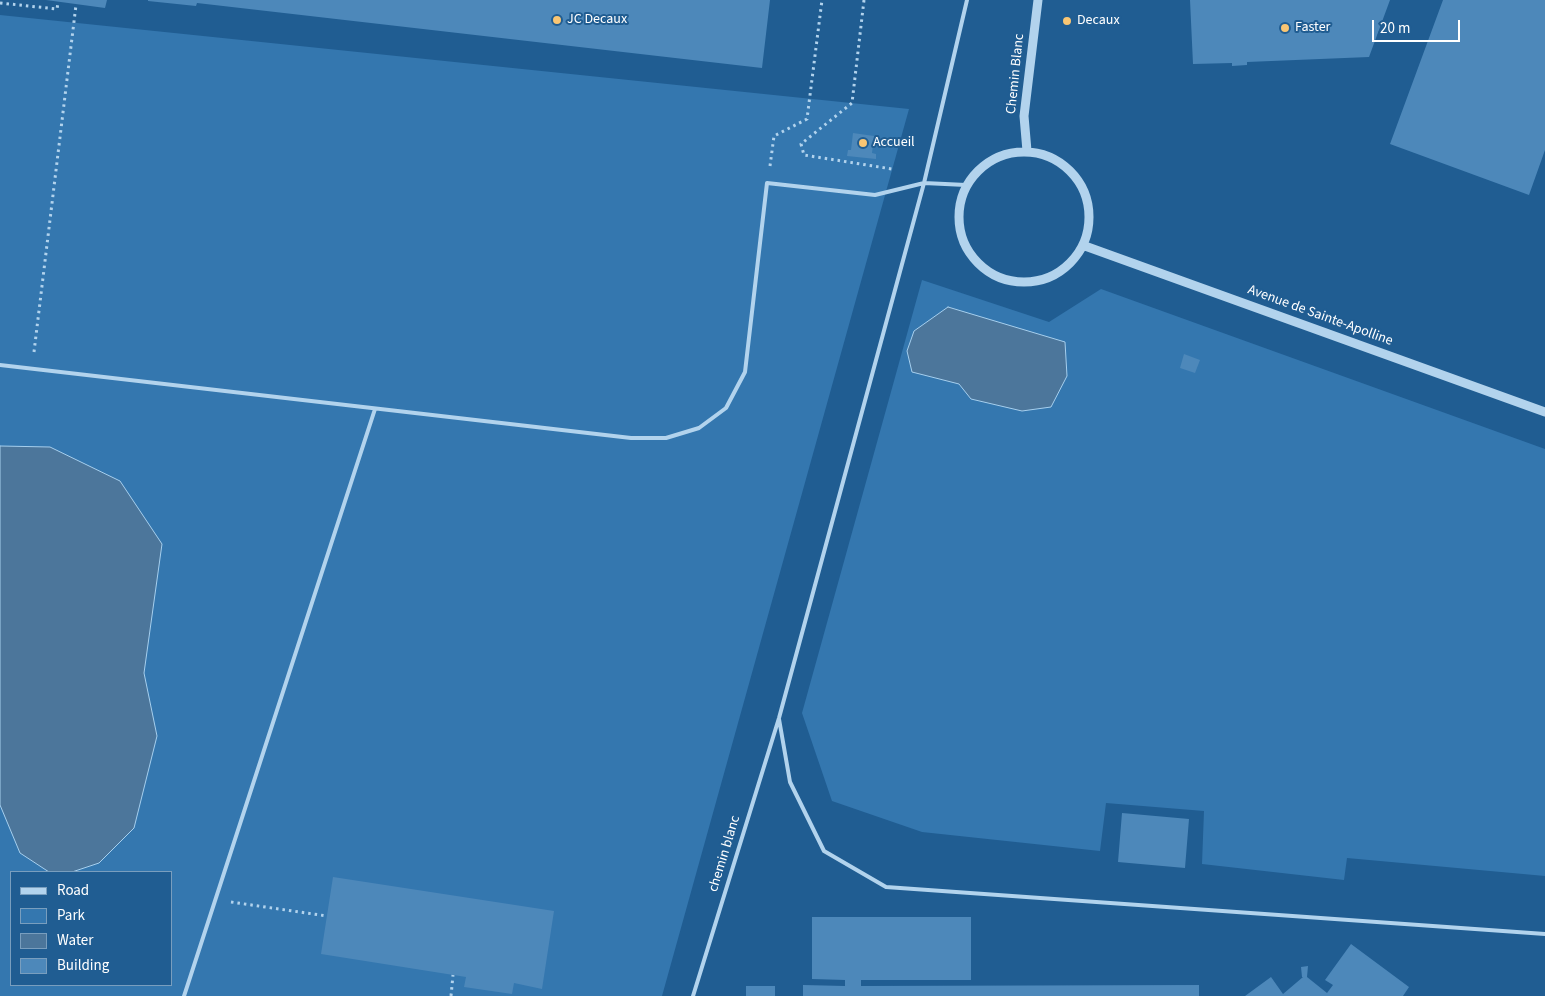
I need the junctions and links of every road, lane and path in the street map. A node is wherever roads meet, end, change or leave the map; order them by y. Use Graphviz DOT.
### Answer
graph roads {
  1 [pos="822,0"];
  2 [pos="864,0"];
  3 [pos="967,0"];
  4 [pos="1038,0"];
  5 [pos="0,3"];
  6 [pos="58,3"];
  7 [pos="76,5"];
  8 [pos="1027,151"];
  9 [pos="892,169"];
  10 [pos="767,183"];
  11 [pos="924,184"];
  12 [pos="966,185"];
  13 [pos="1085,246"];
  14 [pos="0,365"];
  15 [pos="32,368"];
  16 [pos="375,409"];
  17 [pos="1545,412"];
  18 [pos="779,718"];
  19 [pos="216,900"];
  20 [pos="327,916"];
  21 [pos="1545,934"];
  22 [pos="454,975"];
  23 [pos="184,996"];
  24 [pos="451,996"];
  25 [pos="693,996"];
  1 -- 10 [label="path"];
  2 -- 9 [label="path"];
  3 -- 11 [label="lane, chemin blanc"];
  4 -- 8 [label="street, Chemin Blanc"];
  5 -- 6 [label="path"];
  7 -- 15 [label="path"];
  8 -- 12 [label="street"];
  8 -- 13 [label="street"];
  10 -- 11 [label="lane"];
  10 -- 16 [label="lane"];
  11 -- 12 [label="lane"];
  11 -- 18 [label="lane, chemin blanc"];
  12 -- 13 [label="street"];
  13 -- 17 [label="street, Avenue de Sainte-Apolline"];
  14 -- 15 [label="lane"];
  15 -- 16 [label="lane"];
  16 -- 19 [label="lane"];
  18 -- 21 [label="lane"];
  18 -- 25 [label="lane, chemin blanc"];
  19 -- 20 [label="path"];
  19 -- 23 [label="lane"];
  22 -- 24 [label="path"];
}
